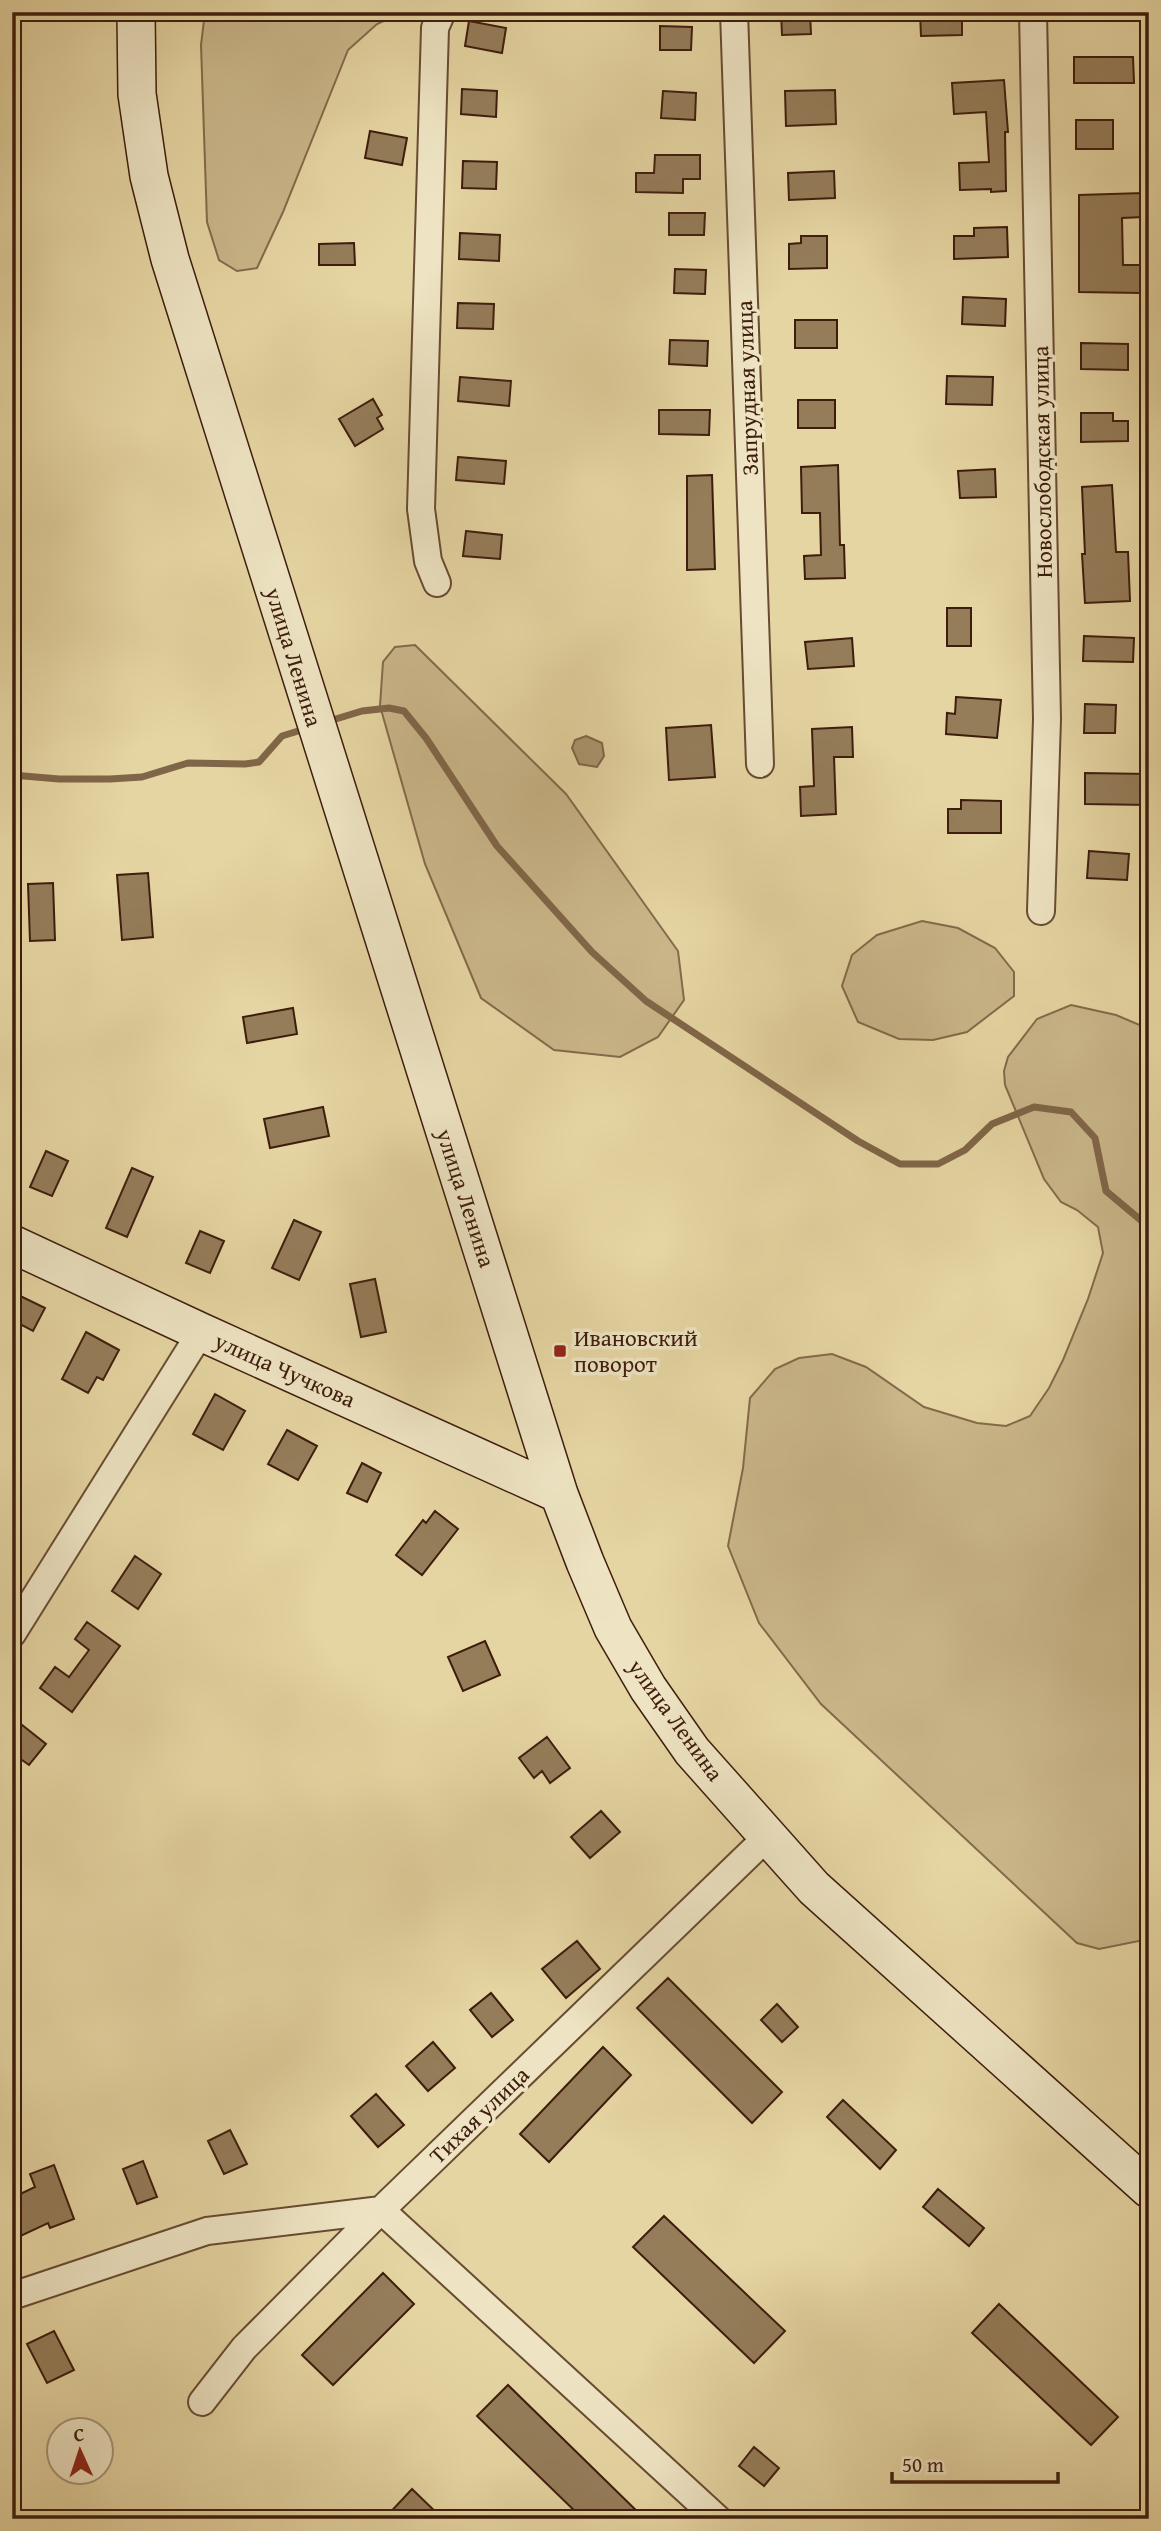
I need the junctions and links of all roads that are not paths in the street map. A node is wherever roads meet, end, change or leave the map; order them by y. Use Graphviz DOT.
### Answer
graph roads {
  1 [pos="136,12"];
  2 [pos="442,12"];
  3 [pos="734,12"];
  4 [pos="1033,12"];
  5 [pos="437,583"];
  6 [pos="761,764"];
  7 [pos="1041,911"];
  8 [pos="12,1244"];
  9 [pos="201,1332"];
  10 [pos="559,1494"];
  11 [pos="12,1634"];
  12 [pos="767,1837"];
  13 [pos="1149,2189"];
  14 [pos="381,2210"];
  15 [pos="12,2296"];
  16 [pos="202,2402"];
  17 [pos="718,2519"];
  1 -- 10 [label="main road, улица Ленина"];
  2 -- 5 [label="street"];
  3 -- 6 [label="street, Запрудная улица"];
  4 -- 7 [label="street, Новослободская улица"];
  8 -- 9 [label="main road, улица Чучкова"];
  9 -- 10 [label="main road, улица Чучкова"];
  9 -- 11 [label="street"];
  10 -- 12 [label="main road, улица Ленина"];
  12 -- 13 [label="main road, улица Ленина"];
  12 -- 14 [label="street, Тихая улица"];
  14 -- 15 [label="street"];
  14 -- 16 [label="street, Тихая улица"];
  14 -- 17 [label="street"];
}
